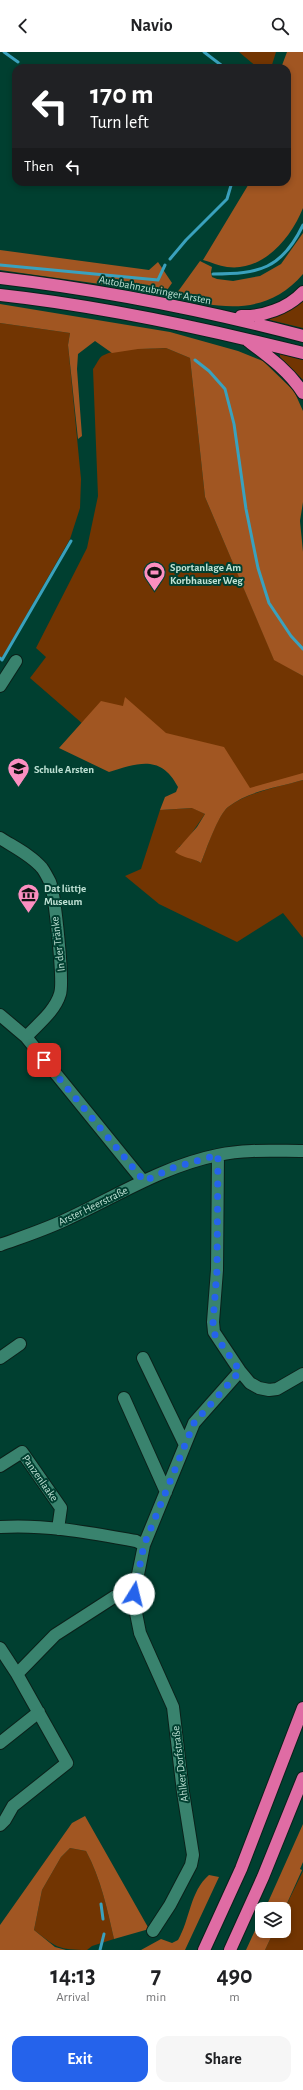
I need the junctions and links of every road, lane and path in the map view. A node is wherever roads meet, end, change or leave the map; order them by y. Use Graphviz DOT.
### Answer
graph roads {
  1 [pos="0,278"];
  2 [pos="303,292"];
  3 [pos="0,295"];
  4 [pos="218,315"];
  5 [pos="303,336"];
  6 [pos="244,338"];
  7 [pos="303,353"];
  8 [pos="303,393"];
  9 [pos="16,661"];
  10 [pos="0,686"];
  11 [pos="0,838"];
  12 [pos="0,1016"];
  13 [pos="26,1037"];
  14 [pos="303,1151"];
  15 [pos="218,1155"];
  16 [pos="144,1181"];
  17 [pos="0,1245"];
  18 [pos="20,1344"];
  19 [pos="0,1358"];
  20 [pos="143,1358"];
  21 [pos="240,1371"];
  22 [pos="303,1374"];
  23 [pos="124,1398"];
  24 [pos="185,1445"];
  25 [pos="0,1466"];
  26 [pos="166,1492"];
  27 [pos="0,1527"];
  28 [pos="58,1529"];
  29 [pos="144,1545"];
  30 [pos="134,1594"];
  31 [pos="0,1648"];
  32 [pos="17,1674"];
  33 [pos="303,1708"];
  34 [pos="39,1712"];
  35 [pos="0,1743"];
  36 [pos="303,1778"];
  37 [pos="0,1825"];
  38 [pos="153,1931"];
  39 [pos="204,1950"];
  40 [pos="230,1950"];
  1 -- 4 [label="highway, Autobahnzubringer Arsten"];
  2 -- 4 [label="highway"];
  3 -- 6 [label="highway"];
  4 -- 5 [label="highway, Autobahnzubringer Arsten"];
  6 -- 7 [label="highway"];
  6 -- 8 [label="highway"];
  9 -- 10 [label="street"];
  11 -- 13 [label="street, In der Tränke"];
  12 -- 13 [label="street"];
  13 -- 16 [label="street"];
  14 -- 15 [label="street, Arster Heerstraße"];
  15 -- 16 [label="street, Arster Heerstraße"];
  15 -- 21 [label="street"];
  16 -- 17 [label="street, Arster Heerstraße"];
  18 -- 19 [label="street"];
  20 -- 24 [label="street"];
  21 -- 22 [label="street"];
  21 -- 24 [label="street, Ahlker Dorfstraße"];
  23 -- 26 [label="street"];
  24 -- 26 [label="street, Ahlker Dorfstraße"];
  25 -- 28 [label="street, Panzenlaake"];
  26 -- 29 [label="street, Ahlker Dorfstraße"];
  27 -- 28 [label="street"];
  28 -- 29 [label="street"];
  29 -- 30 [label="street, Ahlker Dorfstraße"];
  30 -- 32 [label="street"];
  30 -- 38 [label="street, Ahlker Dorfstraße"];
  31 -- 32 [label="street"];
  32 -- 34 [label="street"];
  33 -- 39 [label="highway"];
  34 -- 35 [label="street"];
  34 -- 37 [label="street"];
  36 -- 40 [label="highway"];
}
